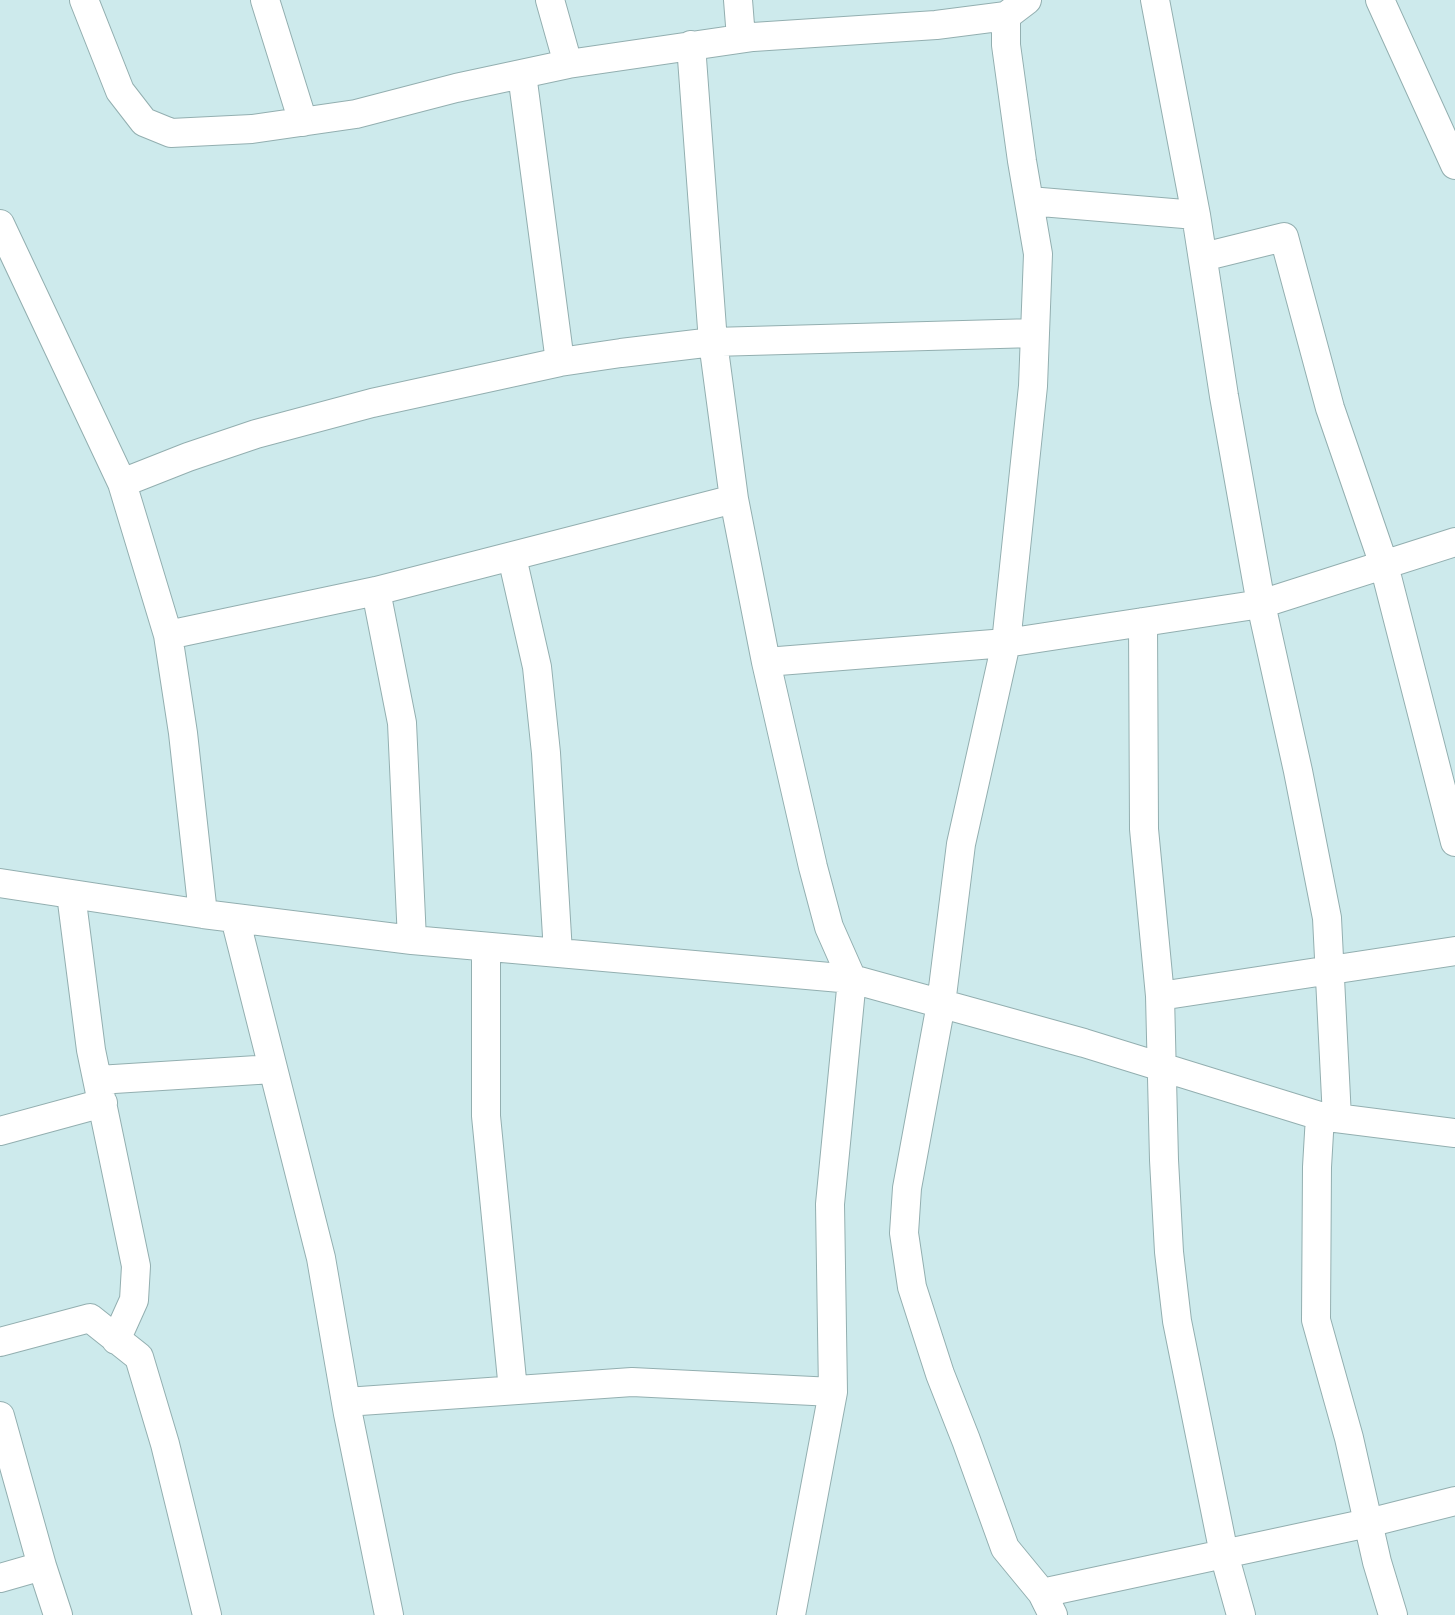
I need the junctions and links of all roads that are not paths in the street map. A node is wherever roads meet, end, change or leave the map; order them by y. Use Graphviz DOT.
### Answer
graph roads {
  1 [pos="84,0"];
  2 [pos="265,0"];
  3 [pos="550,0"];
  4 [pos="738,0"];
  5 [pos="1155,0"];
  6 [pos="1380,0"];
  7 [pos="1017,6"];
  8 [pos="742,38"];
  9 [pos="691,45"];
  10 [pos="568,64"];
  11 [pos="522,74"];
  12 [pos="303,122"];
  13 [pos="1455,165"];
  14 [pos="1029,201"];
  15 [pos="1196,215"];
  16 [pos="0,224"];
  17 [pos="1203,257"];
  18 [pos="1035,333"];
  19 [pos="713,342"];
  20 [pos="560,362"];
  21 [pos="122,483"];
  22 [pos="734,499"];
  23 [pos="1455,542"];
  24 [pos="512,557"];
  25 [pos="1384,565"];
  26 [pos="376,591"];
  27 [pos="1261,604"];
  28 [pos="1143,622"];
  29 [pos="168,635"];
  30 [pos="1006,643"];
  31 [pos="766,662"];
  32 [pos="1455,842"];
  33 [pos="0,883"];
  34 [pos="71,894"];
  35 [pos="203,914"];
  36 [pos="235,918"];
  37 [pos="412,940"];
  38 [pos="486,947"];
  39 [pos="1455,951"];
  40 [pos="558,953"];
  41 [pos="1330,971"];
  42 [pos="852,979"];
  43 [pos="1160,996"];
  44 [pos="941,1004"];
  45 [pos="1162,1067"];
  46 [pos="273,1070"];
  47 [pos="100,1092"];
  48 [pos="1329,1117"];
  49 [pos="0,1131"];
  50 [pos="1455,1133"];
  51 [pos="116,1340"];
  52 [pos="0,1342"];
  53 [pos="513,1390"];
  54 [pos="833,1392"];
  55 [pos="346,1402"];
  56 [pos="0,1416"];
  57 [pos="1455,1501"];
  58 [pos="1368,1523"];
  59 [pos="1224,1554"];
  60 [pos="42,1566"];
  61 [pos="0,1578"];
  62 [pos="1047,1604"];
  63 [pos="58,1615"];
  64 [pos="208,1615"];
  65 [pos="388,1615"];
  66 [pos="791,1615"];
  67 [pos="1240,1615"];
  68 [pos="1394,1615"];
  1 -- 12 [label="street"];
  2 -- 12 [label="street"];
  3 -- 10 [label="street"];
  4 -- 8 [label="street"];
  5 -- 15 [label="street"];
  6 -- 13 [label="street"];
  7 -- 8 [label="street"];
  7 -- 14 [label="street"];
  8 -- 9 [label="street"];
  9 -- 10 [label="street"];
  9 -- 19 [label="street"];
  10 -- 11 [label="street"];
  11 -- 12 [label="street"];
  11 -- 20 [label="street"];
  14 -- 15 [label="street"];
  14 -- 18 [label="street"];
  15 -- 17 [label="street"];
  16 -- 21 [label="street"];
  17 -- 25 [label="street"];
  17 -- 27 [label="street"];
  18 -- 19 [label="street"];
  18 -- 30 [label="street"];
  19 -- 20 [label="street"];
  19 -- 22 [label="street"];
  20 -- 21 [label="street"];
  21 -- 29 [label="street"];
  22 -- 24 [label="street"];
  22 -- 31 [label="street"];
  23 -- 25 [label="street"];
  24 -- 26 [label="street"];
  24 -- 40 [label="street"];
  25 -- 27 [label="street"];
  25 -- 32 [label="street"];
  26 -- 29 [label="street"];
  26 -- 37 [label="street"];
  27 -- 28 [label="street"];
  27 -- 41 [label="street"];
  28 -- 30 [label="street"];
  28 -- 43 [label="street"];
  29 -- 35 [label="street"];
  30 -- 31 [label="street"];
  30 -- 44 [label="street"];
  31 -- 42 [label="street"];
  33 -- 34 [label="street"];
  34 -- 35 [label="street"];
  34 -- 47 [label="street"];
  35 -- 36 [label="street"];
  36 -- 37 [label="street"];
  36 -- 46 [label="street"];
  37 -- 38 [label="street"];
  38 -- 40 [label="street"];
  38 -- 53 [label="street"];
  39 -- 41 [label="street"];
  40 -- 42 [label="street"];
  41 -- 43 [label="street"];
  41 -- 48 [label="street"];
  42 -- 44 [label="street"];
  42 -- 54 [label="street"];
  43 -- 45 [label="street"];
  44 -- 45 [label="street"];
  44 -- 62 [label="street"];
  45 -- 48 [label="street"];
  45 -- 59 [label="street"];
  46 -- 47 [label="street"];
  46 -- 55 [label="street"];
  47 -- 49 [label="street"];
  47 -- 51 [label="street"];
  48 -- 50 [label="street"];
  48 -- 58 [label="street"];
  51 -- 52 [label="street"];
  51 -- 64 [label="street"];
  53 -- 54 [label="street"];
  53 -- 55 [label="street"];
  54 -- 66 [label="street"];
  55 -- 65 [label="street"];
  56 -- 60 [label="street"];
  57 -- 58 [label="street"];
  58 -- 59 [label="street"];
  58 -- 68 [label="street"];
  59 -- 62 [label="street"];
  59 -- 67 [label="street"];
  60 -- 61 [label="street"];
  60 -- 63 [label="street"];
}
